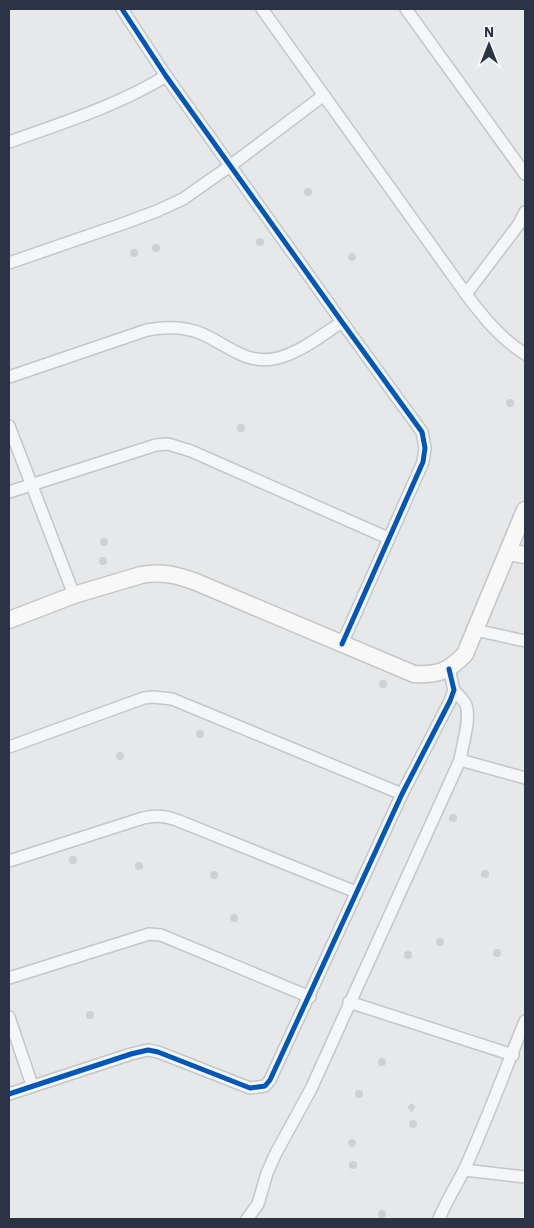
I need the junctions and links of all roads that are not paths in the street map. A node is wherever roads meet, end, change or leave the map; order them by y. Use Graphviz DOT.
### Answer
graph roads {
  1 [pos="122,9"];
  2 [pos="262,9"];
  3 [pos="406,9"];
  4 [pos="166,76"];
  5 [pos="324,95"];
  6 [pos="9,142"];
  7 [pos="230,166"];
  8 [pos="525,174"];
  9 [pos="525,212"];
  10 [pos="9,264"];
  11 [pos="466,294"];
  12 [pos="342,322"];
  13 [pos="525,354"];
  14 [pos="9,377"];
  15 [pos="9,426"];
  16 [pos="31,484"];
  17 [pos="9,492"];
  18 [pos="525,510"];
  19 [pos="388,538"];
  20 [pos="508,552"];
  21 [pos="525,555"];
  22 [pos="74,595"];
  23 [pos="9,620"];
  24 [pos="475,630"];
  25 [pos="525,641"];
  26 [pos="342,644"];
  27 [pos="449,669"];
  28 [pos="454,690"];
  29 [pos="9,747"];
  30 [pos="460,760"];
  31 [pos="525,778"];
  32 [pos="402,794"];
  33 [pos="9,862"];
  34 [pos="356,892"];
  35 [pos="9,978"];
  36 [pos="310,997"];
  37 [pos="349,1002"];
  38 [pos="9,1017"];
  39 [pos="525,1021"];
  40 [pos="523,1033"];
  41 [pos="513,1055"];
  42 [pos="32,1085"];
  43 [pos="9,1094"];
  44 [pos="464,1170"];
  45 [pos="525,1177"];
  46 [pos="247,1219"];
  47 [pos="438,1219"];
  1 -- 4 [label="street"];
  2 -- 5 [label="street"];
  3 -- 8 [label="street"];
  4 -- 6 [label="street"];
  4 -- 7 [label="street"];
  5 -- 7 [label="street"];
  5 -- 11 [label="street"];
  7 -- 10 [label="street"];
  7 -- 12 [label="street"];
  9 -- 11 [label="street"];
  11 -- 13 [label="street"];
  12 -- 14 [label="street"];
  12 -- 19 [label="street"];
  15 -- 16 [label="street"];
  16 -- 17 [label="street"];
  16 -- 19 [label="street"];
  16 -- 22 [label="street"];
  18 -- 20 [label="street"];
  19 -- 26 [label="street"];
  20 -- 21 [label="street"];
  20 -- 24 [label="street"];
  22 -- 23 [label="street"];
  22 -- 26 [label="street"];
  24 -- 25 [label="street"];
  24 -- 27 [label="street"];
  26 -- 27 [label="street"];
  27 -- 28 [label="street"];
  28 -- 30 [label="street"];
  28 -- 32 [label="street"];
  29 -- 32 [label="street"];
  30 -- 31 [label="street"];
  30 -- 37 [label="street"];
  32 -- 34 [label="street"];
  33 -- 34 [label="street"];
  34 -- 36 [label="street"];
  35 -- 36 [label="street"];
  36 -- 42 [label="street"];
  37 -- 41 [label="street"];
  37 -- 46 [label="street"];
  38 -- 42 [label="street"];
  39 -- 40 [label="street"];
  40 -- 41 [label="street"];
  41 -- 44 [label="street"];
  42 -- 43 [label="street"];
  44 -- 45 [label="street"];
  44 -- 47 [label="street"];
}
